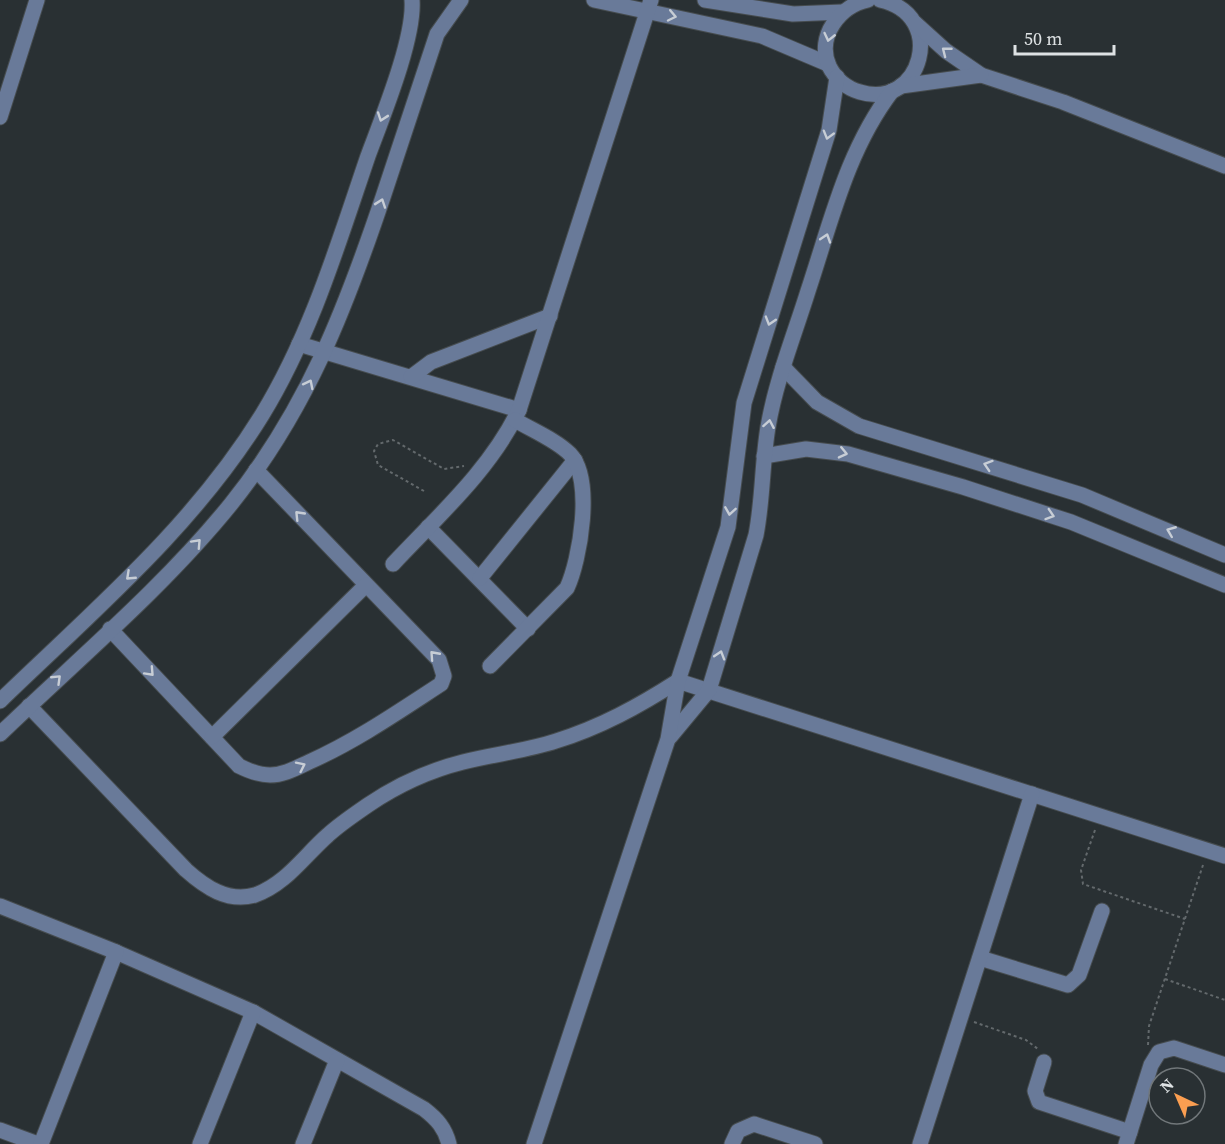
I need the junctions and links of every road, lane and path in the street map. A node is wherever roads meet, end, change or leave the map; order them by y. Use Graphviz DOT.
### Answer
graph roads {
  1 [pos="38,0"];
  2 [pos="412,0"];
  3 [pos="461,0"];
  4 [pos="594,0"];
  5 [pos="705,0"];
  6 [pos="880,0"];
  7 [pos="913,0"];
  8 [pos="863,1"];
  9 [pos="650,5"];
  10 [pos="842,12"];
  11 [pos="914,21"];
  12 [pos="828,64"];
  13 [pos="981,75"];
  14 [pos="396,76"];
  15 [pos="837,77"];
  16 [pos="5,78"];
  17 [pos="422,82"];
  18 [pos="896,88"];
  19 [pos="0,117"];
  20 [pos="1225,166"];
  21 [pos="323,289"];
  22 [pos="348,299"];
  23 [pos="550,316"];
  24 [pos="298,344"];
  25 [pos="325,352"];
  26 [pos="783,368"];
  27 [pos="411,377"];
  28 [pos="517,415"];
  29 [pos="239,450"];
  30 [pos="764,456"];
  31 [pos="575,460"];
  32 [pos="484,464"];
  33 [pos="258,467"];
  34 [pos="424,491"];
  35 [pos="428,527"];
  36 [pos="1225,555"];
  37 [pos="150,557"];
  38 [pos="393,564"];
  39 [pos="168,575"];
  40 [pos="480,578"];
  41 [pos="366,585"];
  42 [pos="1225,585"];
  43 [pos="528,628"];
  44 [pos="110,629"];
  45 [pos="490,666"];
  46 [pos="678,681"];
  47 [pos="709,690"];
  48 [pos="0,701"];
  49 [pos="29,706"];
  50 [pos="0,734"];
  51 [pos="212,737"];
  52 [pos="668,739"];
  53 [pos="1032,794"];
  54 [pos="1100,816"];
  55 [pos="1208,850"];
  56 [pos="1225,856"];
  57 [pos="0,906"];
  58 [pos="1102,911"];
  59 [pos="1185,919"];
  60 [pos="116,952"];
  61 [pos="980,958"];
  62 [pos="1165,979"];
  63 [pos="1225,1000"];
  64 [pos="253,1012"];
  65 [pos="960,1018"];
  66 [pos="1154,1058"];
  67 [pos="337,1060"];
  68 [pos="1044,1062"];
  69 [pos="1225,1065"];
  70 [pos="0,1130"];
  71 [pos="1128,1138"];
  72 [pos="923,1143"];
  73 [pos="40,1144"];
  74 [pos="200,1144"];
  75 [pos="303,1144"];
  76 [pos="448,1144"];
  77 [pos="534,1144"];
  78 [pos="732,1144"];
  79 [pos="815,1144"];
  1 -- 16 [label="street"];
  2 -- 14 [label="street"];
  3 -- 17 [label="street"];
  4 -- 9 [label="street"];
  5 -- 10 [label="street"];
  6 -- 11 [label="street"];
  7 -- 11 [label="street"];
  8 -- 10 [label="street"];
  9 -- 12 [label="street, one-way"];
  9 -- 23 [label="street"];
  10 -- 12 [label="street, one-way"];
  13 -- 11 [label="street, one-way"];
  11 -- 18 [label="street"];
  12 -- 15 [label="street"];
  13 -- 18 [label="street"];
  13 -- 20 [label="street"];
  14 -- 17 [label="street"];
  14 -- 21 [label="street, one-way"];
  15 -- 18 [label="street"];
  15 -- 46 [label="street, one-way"];
  16 -- 19 [label="street"];
  22 -- 17 [label="street, one-way"];
  26 -- 18 [label="street, one-way"];
  21 -- 22 [label="street"];
  21 -- 24 [label="street"];
  22 -- 25 [label="street"];
  23 -- 27 [label="street"];
  23 -- 28 [label="street"];
  24 -- 25 [label="street"];
  24 -- 29 [label="street"];
  25 -- 27 [label="street"];
  33 -- 25 [label="street, one-way"];
  30 -- 26 [label="street, one-way"];
  36 -- 26 [label="street, one-way"];
  27 -- 28 [label="street"];
  28 -- 31 [label="street"];
  28 -- 32 [label="street"];
  29 -- 33 [label="street"];
  29 -- 37 [label="street"];
  30 -- 42 [label="street, one-way"];
  47 -- 30 [label="street, one-way"];
  31 -- 40 [label="street"];
  31 -- 43 [label="street"];
  32 -- 34 [label="path"];
  32 -- 35 [label="street"];
  39 -- 33 [label="street, one-way"];
  41 -- 33 [label="street, one-way"];
  35 -- 38 [label="street"];
  35 -- 40 [label="street"];
  37 -- 39 [label="street"];
  37 -- 48 [label="street, one-way"];
  39 -- 44 [label="street"];
  40 -- 43 [label="street"];
  41 -- 51 [label="street"];
  51 -- 41 [label="street, one-way"];
  43 -- 45 [label="street"];
  49 -- 44 [label="street, one-way"];
  44 -- 51 [label="street, one-way"];
  46 -- 47 [label="street"];
  46 -- 49 [label="street"];
  46 -- 52 [label="street"];
  47 -- 52 [label="street"];
  47 -- 53 [label="street"];
  49 -- 50 [label="street"];
  52 -- 77 [label="street"];
  53 -- 54 [label="street"];
  53 -- 61 [label="street"];
  54 -- 55 [label="street"];
  54 -- 59 [label="path"];
  55 -- 56 [label="street"];
  55 -- 59 [label="path"];
  57 -- 60 [label="street"];
  58 -- 61 [label="street"];
  59 -- 62 [label="path"];
  60 -- 64 [label="street"];
  60 -- 73 [label="street"];
  61 -- 65 [label="street"];
  62 -- 63 [label="path"];
  62 -- 66 [label="path"];
  64 -- 67 [label="street"];
  64 -- 74 [label="street"];
  65 -- 68 [label="path"];
  65 -- 72 [label="street"];
  66 -- 69 [label="street"];
  66 -- 71 [label="street"];
  67 -- 75 [label="street"];
  67 -- 76 [label="street"];
  68 -- 71 [label="street"];
  70 -- 73 [label="street"];
  78 -- 79 [label="street"];
}
